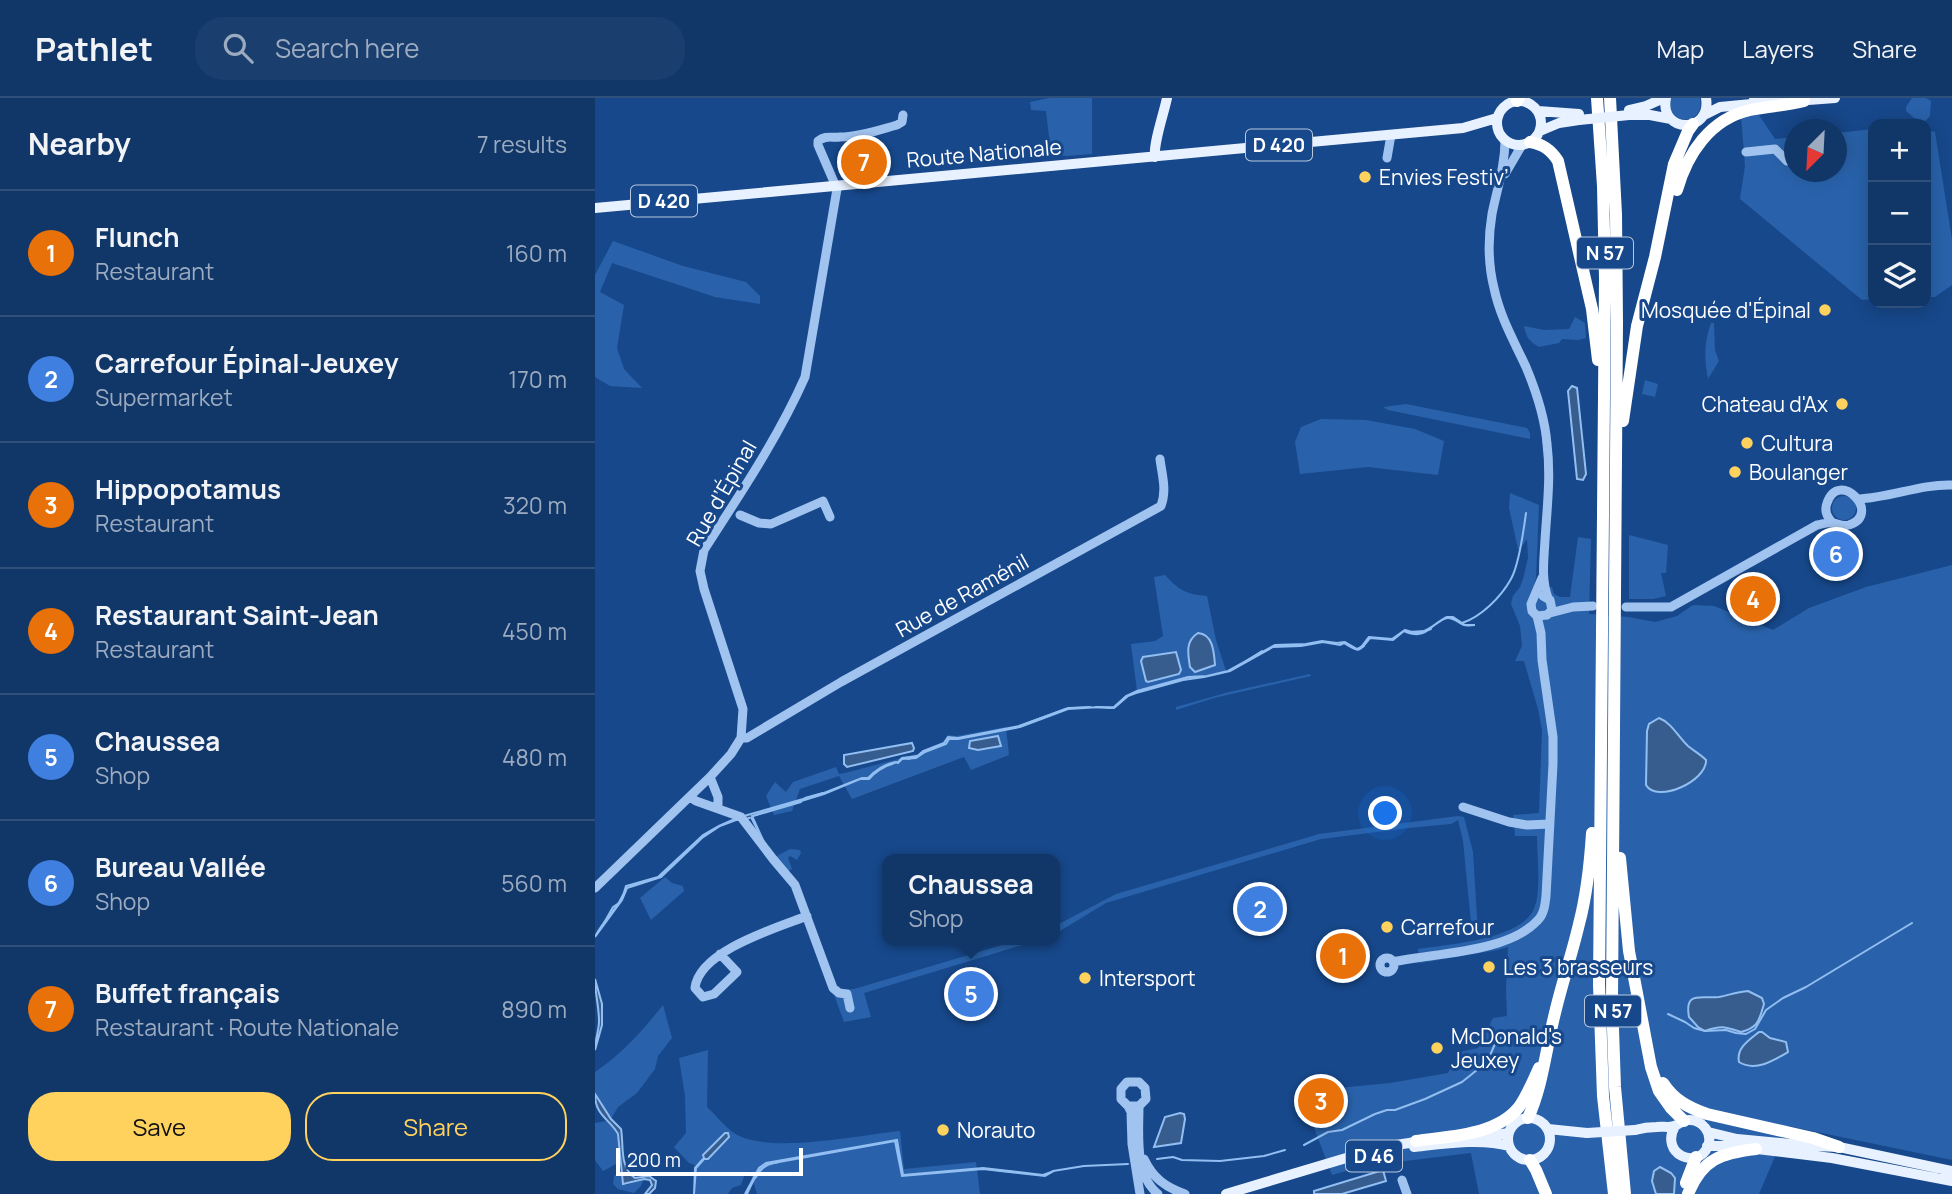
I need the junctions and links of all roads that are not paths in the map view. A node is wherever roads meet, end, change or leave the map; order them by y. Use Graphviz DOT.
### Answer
graph roads {
  1 [pos="1167,98"];
  2 [pos="1597,98"];
  3 [pos="1610,98"];
  4 [pos="1665,98"];
  5 [pos="1706,98"];
  6 [pos="1737,98"];
  7 [pos="1783,98"];
  8 [pos="1835,98"];
  9 [pos="1518,99"];
  10 [pos="1804,101"];
  11 [pos="1538,111"];
  12 [pos="1629,113"];
  13 [pos="904,115"];
  14 [pos="1704,115"];
  15 [pos="1579,117"];
  16 [pos="1497,118"];
  17 [pos="1671,120"];
  18 [pos="1693,124"];
  19 [pos="1161,125"];
  20 [pos="1463,128"];
  21 [pos="1540,131"];
  22 [pos="1391,135"];
  23 [pos="1502,138"];
  24 [pos="1526,144"];
  25 [pos="1746,152"];
  26 [pos="1161,156"];
  27 [pos="1139,158"];
  28 [pos="1387,158"];
  29 [pos="1784,158"];
  30 [pos="1501,182"];
  31 [pos="835,186"];
  32 [pos="595,208"];
  33 [pos="1655,257"];
  34 [pos="1605,409"];
  35 [pos="1160,459"];
  36 [pos="1617,467"];
  37 [pos="1952,488"];
  38 [pos="1859,499"];
  39 [pos="732,507"];
  40 [pos="1861,511"];
  41 [pos="1826,513"];
  42 [pos="740,514"];
  43 [pos="726,516"];
  44 [pos="830,517"];
  45 [pos="1832,522"];
  46 [pos="1817,525"];
  47 [pos="1543,577"];
  48 [pos="1535,598"];
  49 [pos="1549,599"];
  50 [pos="1593,606"];
  51 [pos="1573,607"];
  52 [pos="1626,607"];
  53 [pos="1545,616"];
  54 [pos="741,738"];
  55 [pos="711,777"];
  56 [pos="690,796"];
  57 [pos="1463,807"];
  58 [pos="718,808"];
  59 [pos="1600,809"];
  60 [pos="1551,824"];
  61 [pos="1613,828"];
  62 [pos="595,888"];
  63 [pos="807,916"];
  64 [pos="720,954"];
  65 [pos="1393,962"];
  66 [pos="850,1008"];
  67 [pos="1649,1051"];
  68 [pos="1545,1055"];
  69 [pos="1139,1105"];
  70 [pos="1128,1106"];
  71 [pos="1528,1118"];
  72 [pos="1680,1124"];
  73 [pos="1548,1129"];
  74 [pos="1635,1129"];
  75 [pos="1708,1132"];
  76 [pos="1509,1133"];
  77 [pos="1587,1133"];
  78 [pos="1416,1141"];
  79 [pos="1550,1142"];
  80 [pos="1139,1144"];
  81 [pos="1671,1144"];
  82 [pos="1509,1146"];
  83 [pos="1707,1146"];
  84 [pos="1839,1147"];
  85 [pos="1756,1149"];
  86 [pos="1696,1157"];
  87 [pos="1530,1160"];
  88 [pos="1952,1171"];
  89 [pos="1402,1180"];
  90 [pos="1952,1181"];
  91 [pos="1245,1190"];
  92 [pos="1140,1194"];
  93 [pos="1158,1194"];
  94 [pos="1185,1194"];
  95 [pos="1220,1194"];
  96 [pos="1226,1194"];
  97 [pos="1407,1194"];
  98 [pos="1546,1194"];
  99 [pos="1614,1194"];
  100 [pos="1625,1194"];
  101 [pos="1686,1194"];
  1 -- 19 [label="main road"];
  2 -- 34 [label="highway, N 57"];
  3 -- 36 [label="highway, N 57"];
  4 -- 12 [label="main road"];
  4 -- 17 [label="main road"];
  5 -- 14 [label="main road"];
  6 -- 7 [label="main road"];
  8 -- 10 [label="main road"];
  9 -- 11 [label="main road"];
  9 -- 16 [label="main road"];
  10 -- 14 [label="main road"];
  10 -- 33 [label="highway"];
  11 -- 15 [label="main road"];
  11 -- 21 [label="main road"];
  12 -- 15 [label="main road, bridge"];
  12 -- 17 [label="main road"];
  13 -- 31 [label="street"];
  14 -- 18 [label="main road"];
  15 -- 21 [label="main road"];
  16 -- 20 [label="main road, D 420"];
  16 -- 23 [label="main road"];
  17 -- 18 [label="main road"];
  18 -- 33 [label="highway"];
  19 -- 26 [label="main road"];
  19 -- 27 [label="main road"];
  20 -- 22 [label="main road, D 420"];
  20 -- 23 [label="main road, D 420"];
  21 -- 24 [label="main road"];
  22 -- 26 [label="main road, D 420"];
  22 -- 28 [label="street"];
  23 -- 24 [label="main road"];
  23 -- 30 [label="street"];
  24 -- 30 [label="street"];
  24 -- 34 [label="highway"];
  25 -- 29 [label="street"];
  26 -- 27 [label="main road, Route Nationale / D 420"];
  27 -- 31 [label="main road, Route Nationale / D 420"];
  30 -- 47 [label="street"];
  31 -- 32 [label="main road, Route Nationale / D 420"];
  31 -- 39 [label="street, Rue d’Épinal"];
  33 -- 36 [label="highway"];
  34 -- 59 [label="highway, N 57"];
  35 -- 54 [label="street, Rue de Raménil"];
  36 -- 61 [label="highway, N 57"];
  37 -- 38 [label="street"];
  37 -- 40 [label="street"];
  38 -- 40 [label="street"];
  38 -- 41 [label="street"];
  39 -- 42 [label="street"];
  39 -- 43 [label="street, Rue d’Épinal"];
  40 -- 45 [label="street"];
  41 -- 45 [label="street"];
  41 -- 46 [label="street"];
  42 -- 43 [label="street"];
  42 -- 44 [label="street"];
  43 -- 54 [label="street, Rue d’Épinal"];
  45 -- 46 [label="street"];
  46 -- 52 [label="street"];
  47 -- 48 [label="street"];
  47 -- 49 [label="street"];
  48 -- 49 [label="street"];
  48 -- 53 [label="street"];
  49 -- 51 [label="street"];
  49 -- 53 [label="street"];
  50 -- 51 [label="street"];
  51 -- 53 [label="street"];
  53 -- 60 [label="street"];
  54 -- 55 [label="street"];
  55 -- 56 [label="street"];
  55 -- 58 [label="street"];
  56 -- 58 [label="street"];
  56 -- 62 [label="street"];
  57 -- 60 [label="street"];
  58 -- 63 [label="street"];
  59 -- 68 [label="highway"];
  59 -- 99 [label="highway, N 57"];
  60 -- 65 [label="street"];
  61 -- 67 [label="highway"];
  61 -- 100 [label="highway, N 57"];
  63 -- 64 [label="street"];
  63 -- 66 [label="street"];
  64 -- 64 [label="street"];
  67 -- 72 [label="highway"];
  67 -- 84 [label="highway"];
  68 -- 71 [label="highway"];
  68 -- 78 [label="highway"];
  69 -- 70 [label="street"];
  69 -- 70 [label="street"];
  69 -- 80 [label="street"];
  70 -- 92 [label="street"];
  71 -- 73 [label="main road"];
  71 -- 76 [label="main road"];
  72 -- 74 [label="main road"];
  72 -- 75 [label="main road"];
  72 -- 81 [label="main road"];
  73 -- 77 [label="main road"];
  73 -- 79 [label="main road"];
  74 -- 77 [label="main road, bridge"];
  74 -- 81 [label="main road"];
  75 -- 83 [label="main road"];
  75 -- 84 [label="main road"];
  76 -- 78 [label="main road, D 46"];
  76 -- 82 [label="main road"];
  77 -- 79 [label="main road"];
  78 -- 91 [label="main road, D 46"];
  79 -- 87 [label="main road"];
  80 -- 93 [label="street"];
  80 -- 94 [label="street"];
  81 -- 86 [label="main road"];
  82 -- 87 [label="main road"];
  82 -- 91 [label="main road, D 46"];
  83 -- 85 [label="main road"];
  83 -- 86 [label="main road"];
  84 -- 88 [label="main road"];
  85 -- 90 [label="main road"];
  85 -- 101 [label="highway"];
  86 -- 101 [label="highway"];
  87 -- 98 [label="highway"];
  89 -- 97 [label="street"];
  91 -- 95 [label="street"];
  91 -- 96 [label="main road, D 46"];
}
